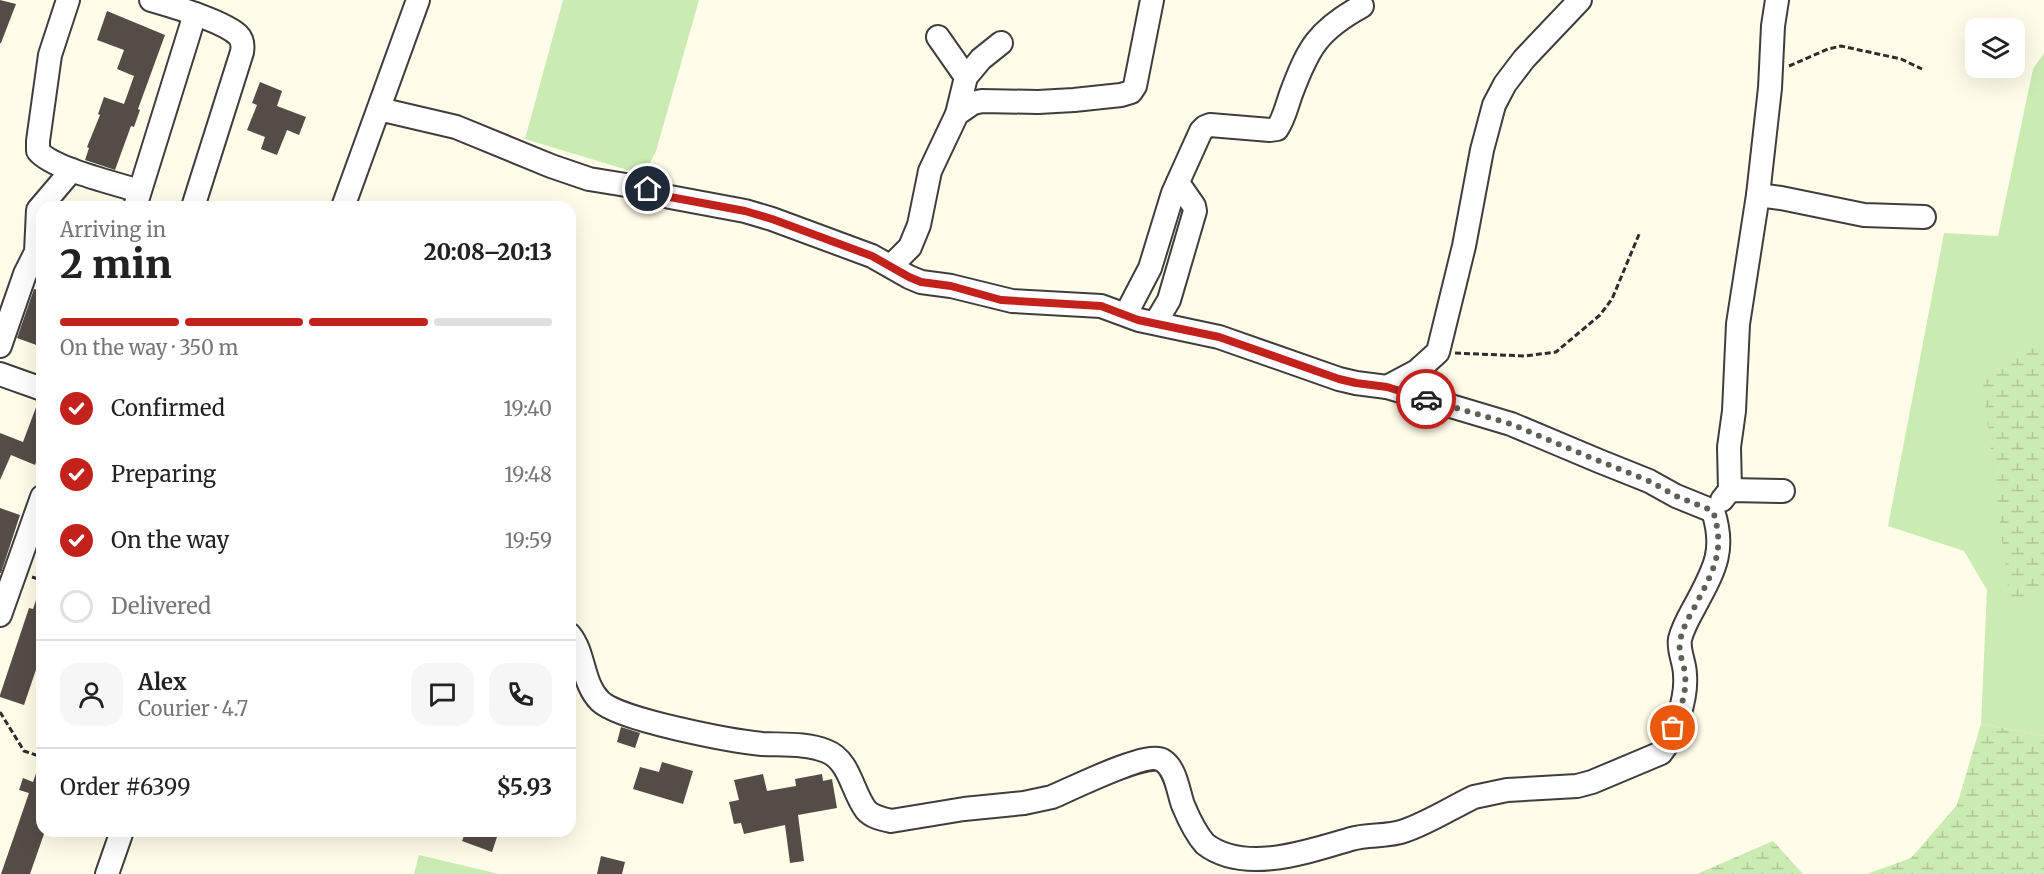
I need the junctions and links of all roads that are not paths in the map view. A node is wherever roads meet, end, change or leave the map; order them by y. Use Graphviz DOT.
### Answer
graph roads {
  1 [pos="68,0"];
  2 [pos="151,0"];
  3 [pos="418,0"];
  4 [pos="1152,0"];
  5 [pos="1580,0"];
  6 [pos="1777,0"];
  7 [pos="1362,6"];
  8 [pos="195,14"];
  9 [pos="938,37"];
  10 [pos="1001,43"];
  11 [pos="966,77"];
  12 [pos="378,109"];
  13 [pos="957,114"];
  14 [pos="72,170"];
  15 [pos="1178,183"];
  16 [pos="1758,195"];
  17 [pos="137,199"];
  18 [pos="46,201"];
  19 [pos="195,201"];
  20 [pos="345,201"];
  21 [pos="1924,218"];
  22 [pos="36,252"];
  23 [pos="891,266"];
  24 [pos="1126,314"];
  25 [pos="1156,322"];
  26 [pos="0,346"];
  27 [pos="0,374"];
  28 [pos="36,387"];
  29 [pos="1387,387"];
  30 [pos="1730,489"];
  31 [pos="1783,491"];
  32 [pos="1713,511"];
  33 [pos="36,513"];
  34 [pos="2,602"];
  35 [pos="576,642"];
  36 [pos="120,837"];
  37 [pos="107,874"];
  1 -- 14 [label="street"];
  2 -- 8 [label="street"];
  3 -- 12 [label="street"];
  4 -- 13 [label="street"];
  5 -- 29 [label="street"];
  6 -- 16 [label="street"];
  7 -- 15 [label="street"];
  8 -- 17 [label="street"];
  8 -- 19 [label="street"];
  9 -- 11 [label="street"];
  10 -- 11 [label="street"];
  11 -- 13 [label="street"];
  12 -- 20 [label="street"];
  12 -- 23 [label="street"];
  13 -- 23 [label="street"];
  14 -- 17 [label="street"];
  14 -- 18 [label="street"];
  15 -- 24 [label="street"];
  15 -- 25 [label="street"];
  16 -- 21 [label="street"];
  16 -- 30 [label="street"];
  22 -- 26 [label="street"];
  23 -- 24 [label="street"];
  24 -- 25 [label="street"];
  25 -- 29 [label="street"];
  27 -- 28 [label="street"];
  29 -- 32 [label="street"];
  30 -- 31 [label="street"];
  30 -- 32 [label="street"];
  32 -- 35 [label="street"];
  33 -- 34 [label="street"];
  36 -- 37 [label="street"];
}
